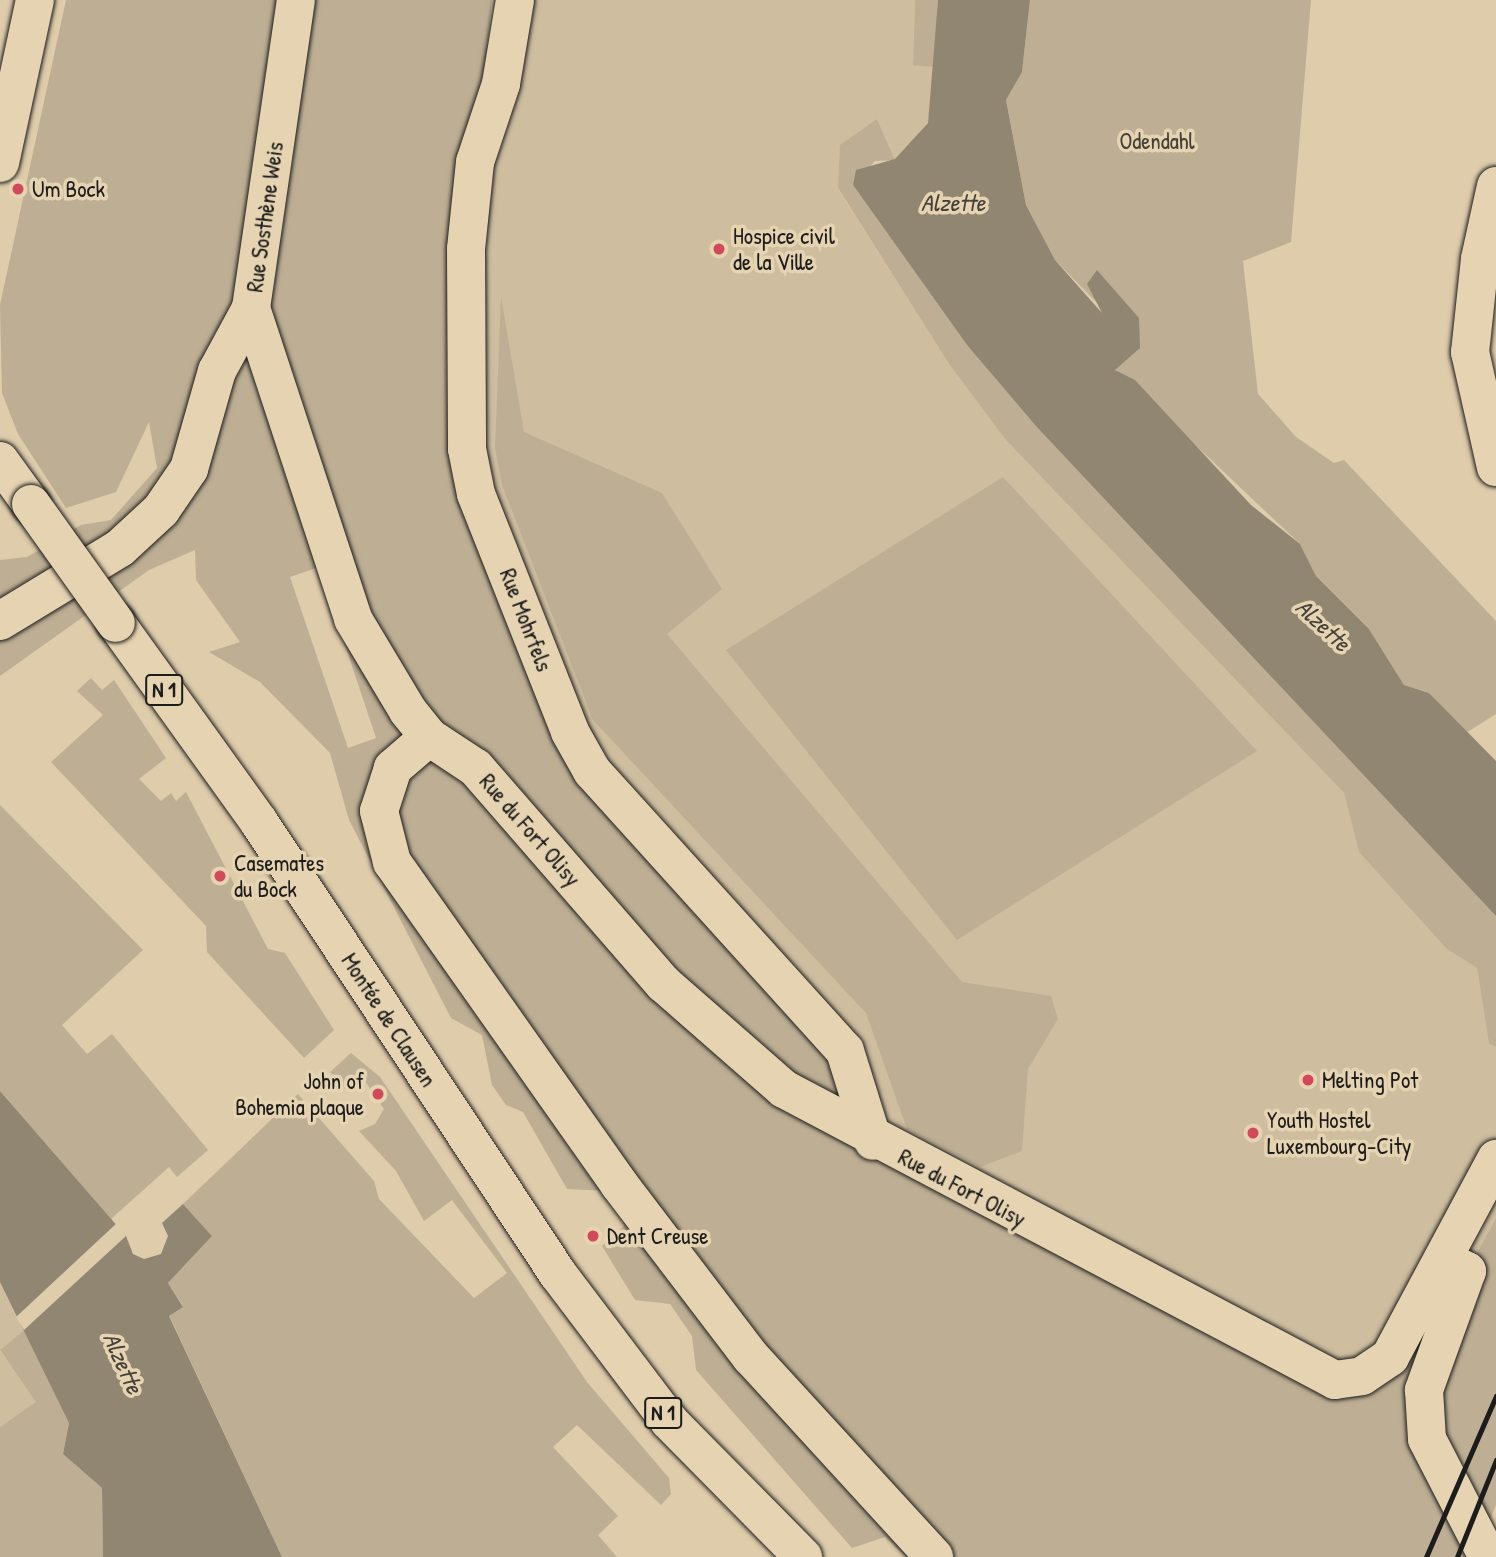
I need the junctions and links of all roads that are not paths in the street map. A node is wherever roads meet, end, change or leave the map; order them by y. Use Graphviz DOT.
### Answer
graph roads {
  1 [pos="35,0"];
  2 [pos="296,0"];
  3 [pos="515,0"];
  4 [pos="0,163"];
  5 [pos="1496,186"];
  6 [pos="251,307"];
  7 [pos="0,461"];
  8 [pos="1496,467"];
  9 [pos="0,621"];
  10 [pos="429,737"];
  11 [pos="873,1141"];
  12 [pos="1496,1159"];
  13 [pos="1443,1259"];
  14 [pos="803,1557"];
  15 [pos="934,1557"];
  16 [pos="1488,1557"];
  1 -- 4 [label="street"];
  2 -- 6 [label="street, Rue Sosthène Weis"];
  3 -- 11 [label="street, Rue Mohrfels"];
  5 -- 8 [label="street"];
  6 -- 9 [label="street, Rue Sosthène Weis"];
  6 -- 10 [label="street, Rue du Fort Olisy"];
  7 -- 14 [label="street, Montée de Clausen / N 1, bridge"];
  10 -- 11 [label="street, Rue du Fort Olisy"];
  10 -- 15 [label="street"];
  11 -- 13 [label="street, Rue du Fort Olisy"];
  12 -- 13 [label="street, Rue du Fort Olisy"];
  13 -- 16 [label="street"];
}
